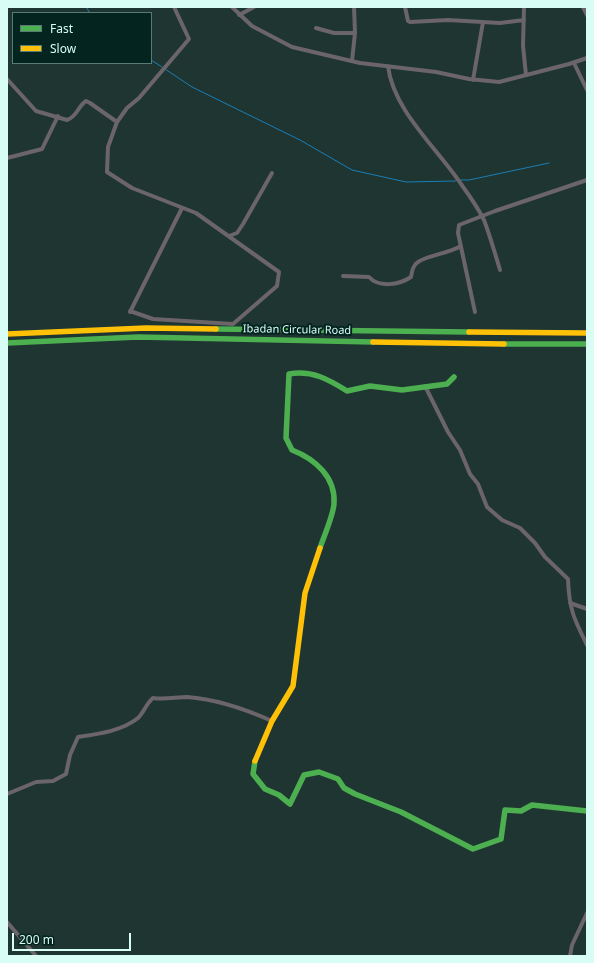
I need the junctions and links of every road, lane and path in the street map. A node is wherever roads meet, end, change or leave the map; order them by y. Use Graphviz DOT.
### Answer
graph roads {
  1 [pos="174,7"];
  2 [pos="232,7"];
  3 [pos="254,7"];
  4 [pos="354,7"];
  5 [pos="405,7"];
  6 [pos="524,7"];
  7 [pos="583,7"];
  8 [pos="239,15"];
  9 [pos="587,15"];
  10 [pos="524,20"];
  11 [pos="483,22"];
  12 [pos="316,28"];
  13 [pos="355,33"];
  14 [pos="587,58"];
  15 [pos="352,61"];
  16 [pos="574,63"];
  17 [pos="388,66"];
  18 [pos="526,75"];
  19 [pos="7,79"];
  20 [pos="473,80"];
  21 [pos="587,90"];
  22 [pos="58,116"];
  23 [pos="117,122"];
  24 [pos="7,158"];
  25 [pos="272,173"];
  26 [pos="587,180"];
  27 [pos="182,208"];
  28 [pos="482,217"];
  29 [pos="229,236"];
  30 [pos="461,246"];
  31 [pos="500,270"];
  32 [pos="343,276"];
  33 [pos="475,312"];
  34 [pos="587,333"];
  35 [pos="7,334"];
  36 [pos="7,343"];
  37 [pos="587,344"];
  38 [pos="454,377"];
  39 [pos="424,386"];
  40 [pos="570,604"];
  41 [pos="587,609"];
  42 [pos="587,644"];
  43 [pos="272,721"];
  44 [pos="7,794"];
  45 [pos="587,811"];
  46 [pos="587,913"];
  47 [pos="7,922"];
  48 [pos="36,956"];
  49 [pos="570,956"];
  1 -- 23 [label="street"];
  2 -- 8 [label="street"];
  3 -- 8 [label="street"];
  4 -- 13 [label="street"];
  5 -- 11 [label="street"];
  6 -- 10 [label="street"];
  7 -- 9 [label="street"];
  8 -- 15 [label="street"];
  10 -- 11 [label="street"];
  10 -- 18 [label="street"];
  11 -- 20 [label="street"];
  12 -- 13 [label="street"];
  13 -- 15 [label="street"];
  14 -- 16 [label="street"];
  15 -- 17 [label="street"];
  16 -- 18 [label="street"];
  16 -- 21 [label="street"];
  17 -- 20 [label="street"];
  17 -- 28 [label="street"];
  18 -- 20 [label="street"];
  19 -- 22 [label="street"];
  22 -- 23 [label="street"];
  22 -- 24 [label="street"];
  23 -- 27 [label="street"];
  25 -- 29 [label="street"];
  26 -- 28 [label="street"];
  27 -- 29 [label="street"];
  27 -- 29 [label="street"];
  28 -- 30 [label="street"];
  28 -- 31 [label="street"];
  30 -- 32 [label="street"];
  30 -- 33 [label="street"];
  34 -- 35 [label="main road, Ibadan Circular Road"];
  36 -- 37 [label="main road, Ibadan Circular Road"];
  38 -- 39 [label="main road"];
  39 -- 40 [label="street"];
  39 -- 43 [label="main road"];
  40 -- 41 [label="street"];
  40 -- 42 [label="street"];
  43 -- 44 [label="street"];
  43 -- 45 [label="main road"];
  46 -- 49 [label="street"];
  47 -- 48 [label="street"];
}
